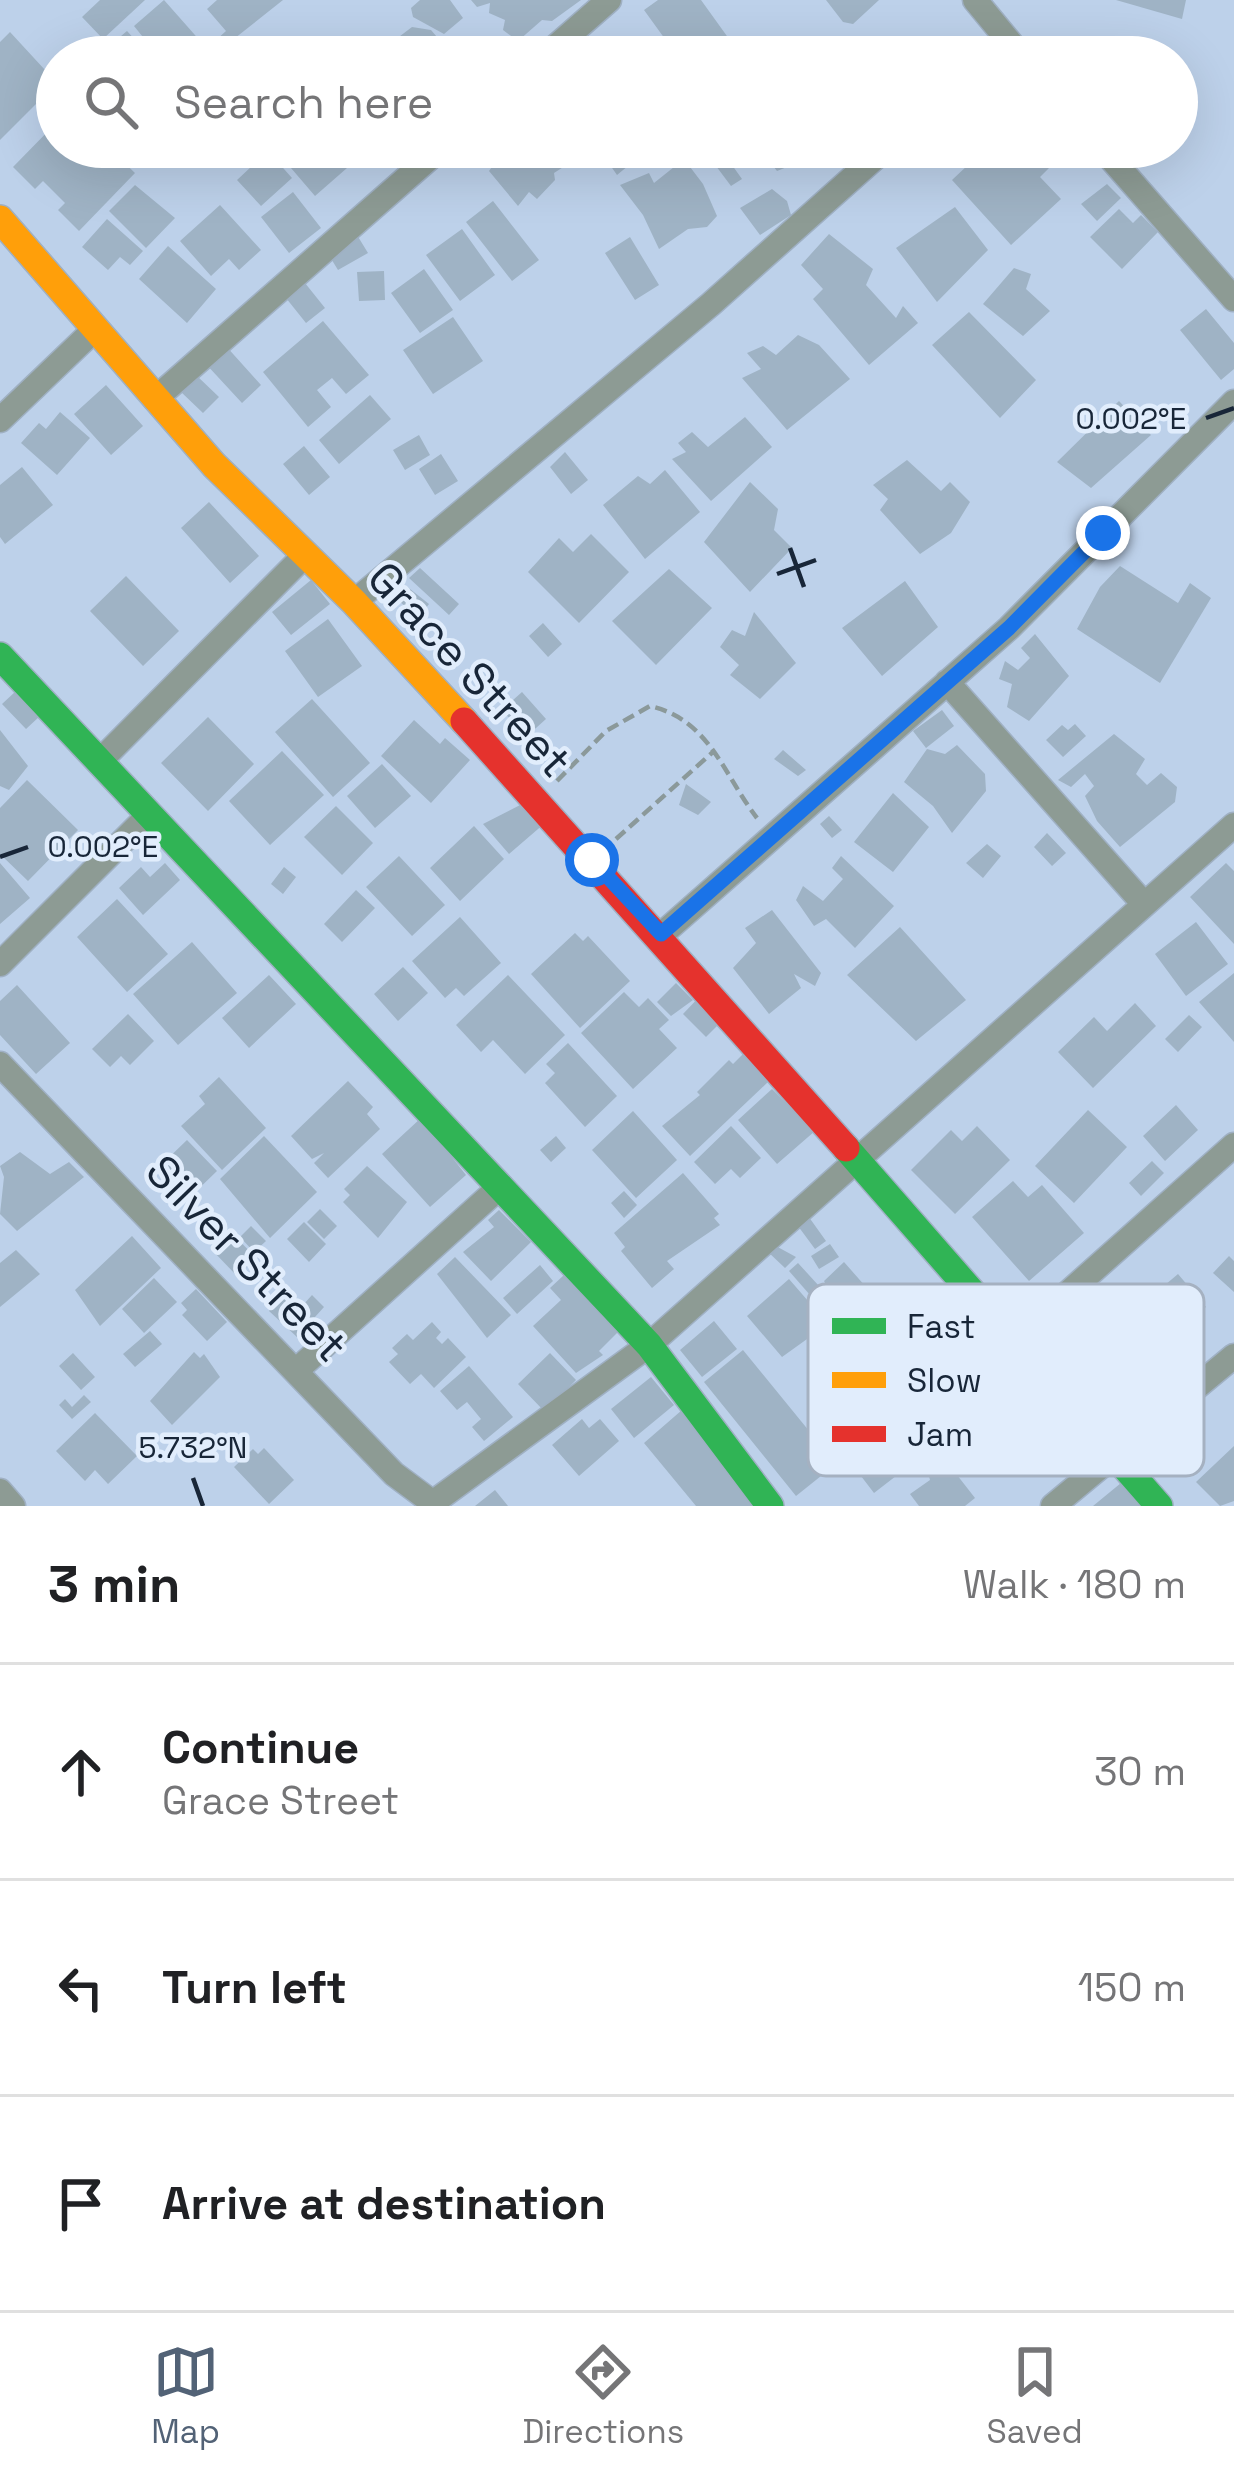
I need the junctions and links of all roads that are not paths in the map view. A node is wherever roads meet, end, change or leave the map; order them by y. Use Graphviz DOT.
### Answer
graph roads {
  1 [pos="609,0"];
  2 [pos="974,0"];
  3 [pos="568,36"];
  4 [pos="997,36"];
  5 [pos="418,168"];
  6 [pos="863,168"];
  7 [pos="1119,168"];
  8 [pos="0,219"];
  9 [pos="1234,299"];
  10 [pos="94,331"];
  11 [pos="154,399"];
  12 [pos="1234,402"];
  13 [pos="0,420"];
  14 [pos="303,557"];
  15 [pos="354,602"];
  16 [pos="0,656"];
  17 [pos="946,682"];
  18 [pos="99,762"];
  19 [pos="149,815"];
  20 [pos="1234,825"];
  21 [pos="1144,904"];
  22 [pos="661,934"];
  23 [pos="0,964"];
  24 [pos="0,1064"];
  25 [pos="1234,1145"];
  26 [pos="853,1161"];
  27 [pos="501,1186"];
  28 [pos="963,1284"];
  29 [pos="1078,1284"];
  30 [pos="649,1345"];
  31 [pos="1234,1356"];
  32 [pos="298,1369"];
  33 [pos="1204,1381"];
  34 [pos="1089,1476"];
  35 [pos="1133,1476"];
  36 [pos="0,1491"];
  37 [pos="435,1504"];
  38 [pos="13,1506"];
  39 [pos="770,1506"];
  40 [pos="1053,1506"];
  41 [pos="1159,1506"];
  1 -- 3 [label="street"];
  2 -- 4 [label="street"];
  5 -- 11 [label="street"];
  6 -- 15 [label="street"];
  7 -- 9 [label="street"];
  8 -- 10 [label="street, Grace Street"];
  10 -- 11 [label="street, Grace Street"];
  10 -- 13 [label="street"];
  11 -- 14 [label="street, Grace Street"];
  12 -- 17 [label="street"];
  14 -- 15 [label="street, Grace Street"];
  14 -- 18 [label="street"];
  15 -- 22 [label="street, Grace Street"];
  16 -- 18 [label="street"];
  17 -- 21 [label="street"];
  17 -- 22 [label="street"];
  18 -- 19 [label="street"];
  19 -- 23 [label="street"];
  19 -- 27 [label="street"];
  20 -- 21 [label="street"];
  21 -- 26 [label="street"];
  22 -- 26 [label="street, Grace Street"];
  24 -- 32 [label="street, Silver Street"];
  25 -- 29 [label="street"];
  26 -- 28 [label="street, Grace Street"];
  26 -- 30 [label="street"];
  27 -- 30 [label="street"];
  27 -- 32 [label="street"];
  30 -- 37 [label="street"];
  30 -- 39 [label="street"];
  31 -- 33 [label="street"];
  32 -- 37 [label="street, Silver Street"];
  34 -- 40 [label="street"];
  35 -- 41 [label="street, Grace Street"];
  36 -- 38 [label="street"];
}
